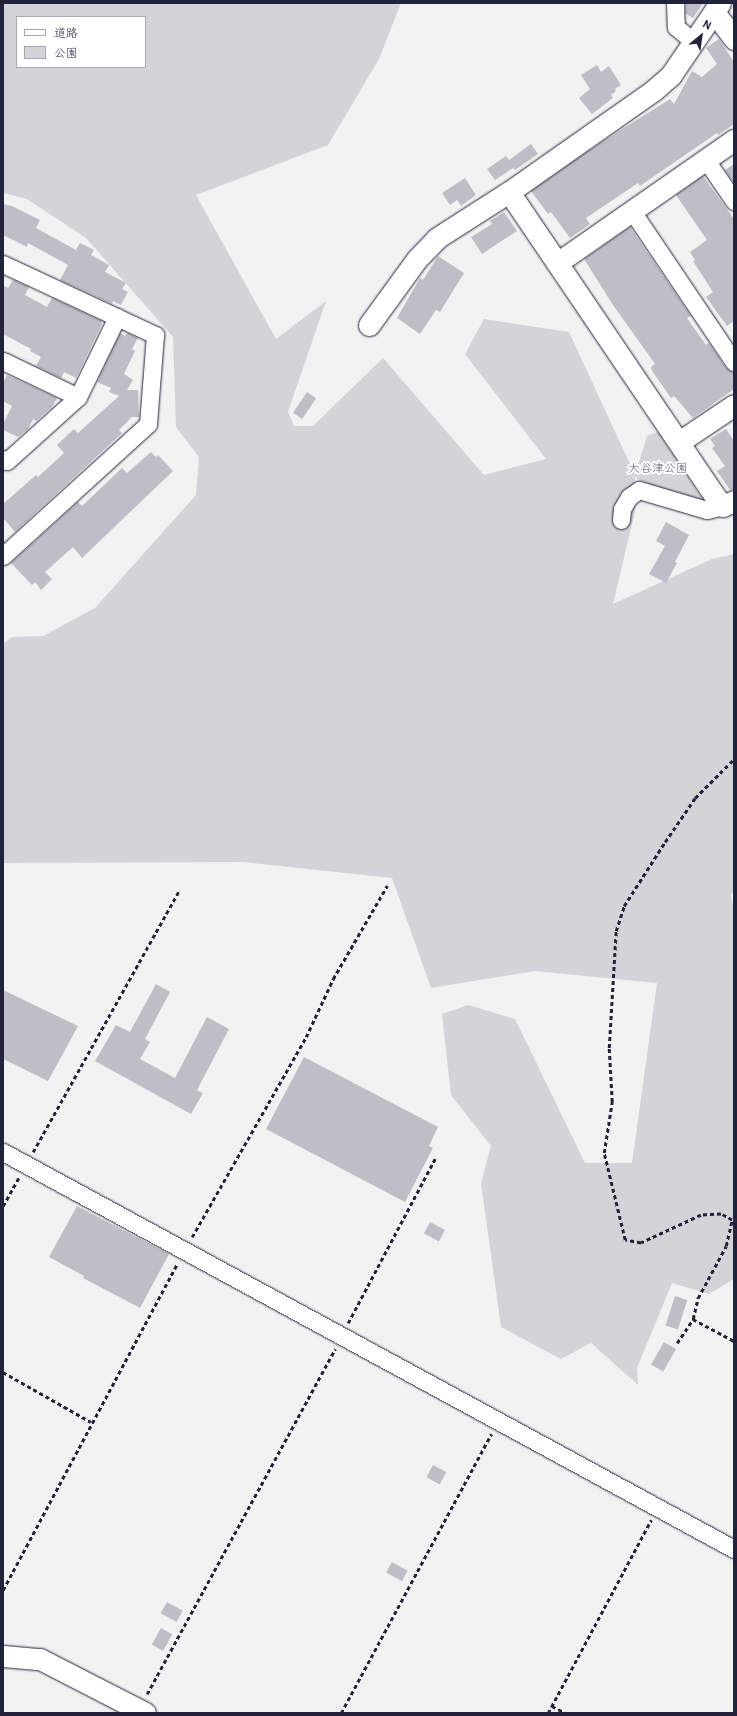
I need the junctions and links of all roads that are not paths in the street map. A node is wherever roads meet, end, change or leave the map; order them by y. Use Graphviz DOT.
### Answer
graph roads {
  1 [pos="676,3"];
  2 [pos="717,8"];
  3 [pos="734,39"];
  4 [pos="694,42"];
  5 [pos="734,140"];
  6 [pos="706,160"];
  7 [pos="509,192"];
  8 [pos="734,201"];
  9 [pos="632,211"];
  10 [pos="557,263"];
  11 [pos="3,264"];
  12 [pos="117,317"];
  13 [pos="369,324"];
  14 [pos="3,361"];
  15 [pos="734,362"];
  16 [pos="78,397"];
  17 [pos="734,405"];
  18 [pos="679,442"];
  19 [pos="3,459"];
  20 [pos="729,503"];
  21 [pos="621,520"];
  22 [pos="3,556"];
  23 [pos="3,1152"];
  24 [pos="734,1549"];
  25 [pos="3,1656"];
  26 [pos="141,1712"];
  1 -- 4 [label="street"];
  2 -- 3 [label="street"];
  2 -- 4 [label="street"];
  4 -- 7 [label="street"];
  5 -- 6 [label="street"];
  6 -- 8 [label="street"];
  6 -- 9 [label="street"];
  7 -- 10 [label="street"];
  7 -- 13 [label="street"];
  9 -- 10 [label="street"];
  9 -- 15 [label="street"];
  10 -- 18 [label="street"];
  11 -- 12 [label="street"];
  12 -- 16 [label="street"];
  12 -- 22 [label="street"];
  14 -- 16 [label="street"];
  16 -- 19 [label="street"];
  17 -- 18 [label="street"];
  18 -- 20 [label="street"];
  20 -- 21 [label="street"];
  23 -- 24 [label="street"];
  25 -- 26 [label="street"];
}
